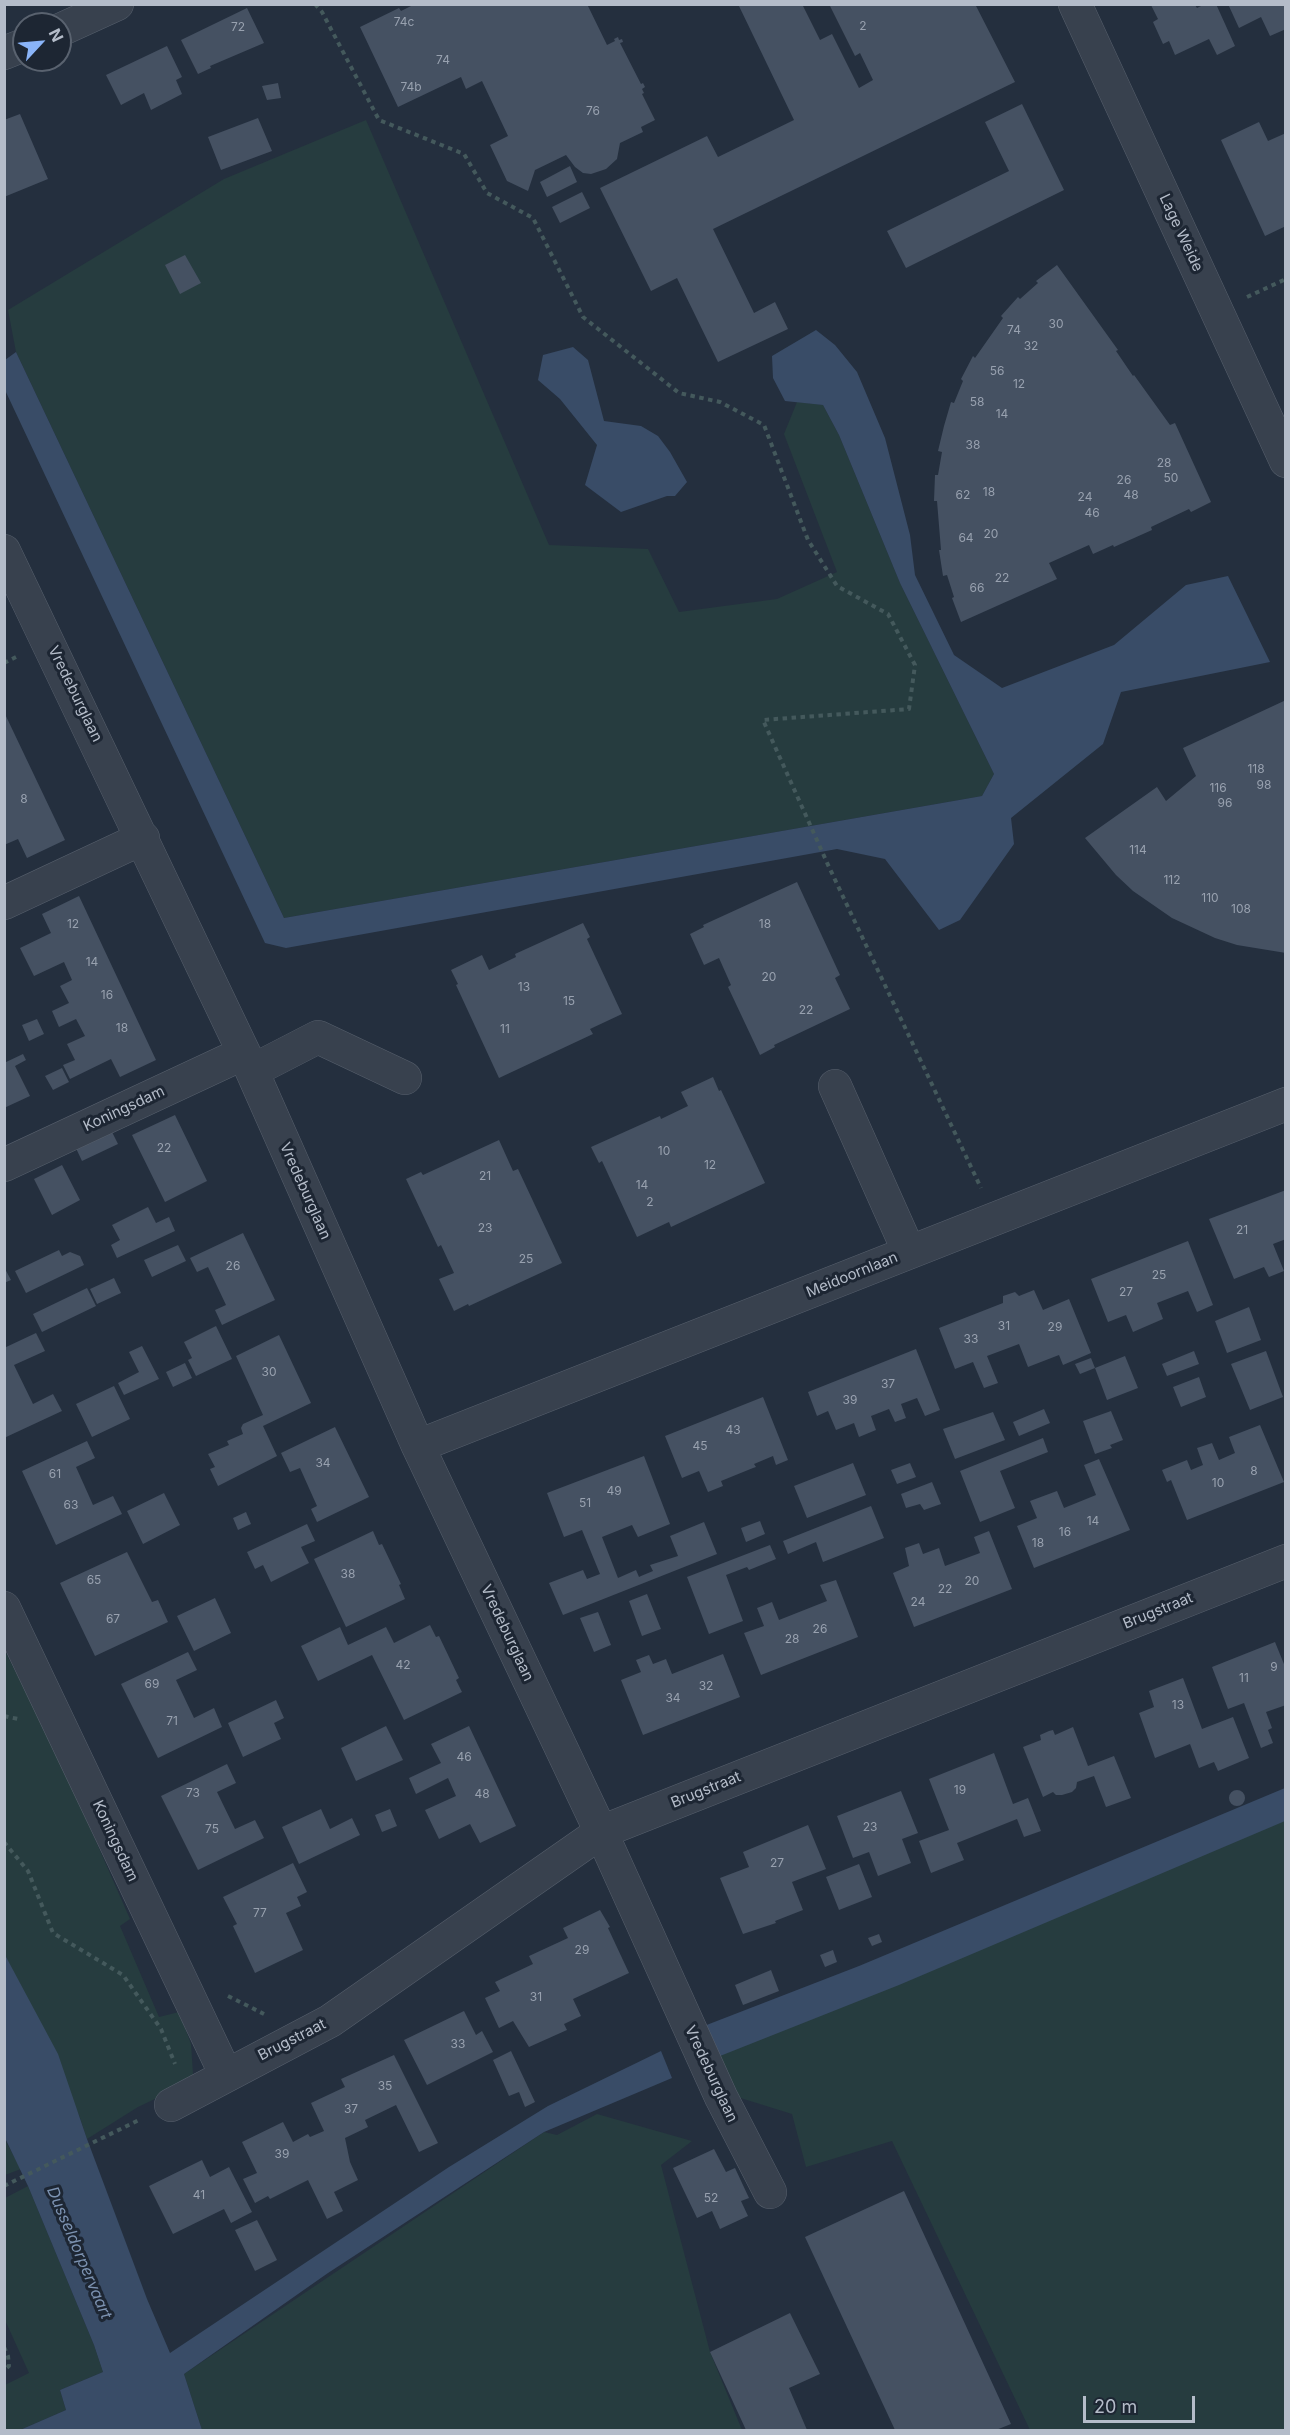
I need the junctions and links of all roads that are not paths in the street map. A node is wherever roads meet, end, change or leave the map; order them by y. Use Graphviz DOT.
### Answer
graph roads {
  1 [pos="117,4"];
  2 [pos="1075,4"];
  3 [pos="72,25"];
  4 [pos="1286,461"];
  5 [pos="4,551"];
  6 [pos="143,838"];
  7 [pos="4,903"];
  8 [pos="248,1062"];
  9 [pos="405,1078"];
  10 [pos="834,1086"];
  11 [pos="1286,1104"];
  12 [pos="4,1165"];
  13 [pos="909,1252"];
  14 [pos="418,1446"];
  15 [pos="1286,1561"];
  16 [pos="4,1608"];
  17 [pos="601,1832"];
  18 [pos="226,2074"];
  19 [pos="180,2100"];
  20 [pos="770,2192"];
  1 -- 3 [label="street"];
  2 -- 4 [label="street, Lage Weide"];
  5 -- 6 [label="street, Vredeburglaan"];
  6 -- 7 [label="street"];
  6 -- 8 [label="street, Vredeburglaan"];
  8 -- 9 [label="street"];
  8 -- 12 [label="street, Koningsdam"];
  8 -- 14 [label="street, Vredeburglaan"];
  10 -- 13 [label="street"];
  11 -- 13 [label="street, Meidoornlaan"];
  13 -- 14 [label="street, Meidoornlaan"];
  14 -- 17 [label="street, Vredeburglaan"];
  15 -- 17 [label="street, Brugstraat"];
  16 -- 18 [label="street, Koningsdam"];
  17 -- 18 [label="street, Brugstraat"];
  17 -- 20 [label="street, Vredeburglaan"];
  18 -- 19 [label="street, Brugstraat"];
}
